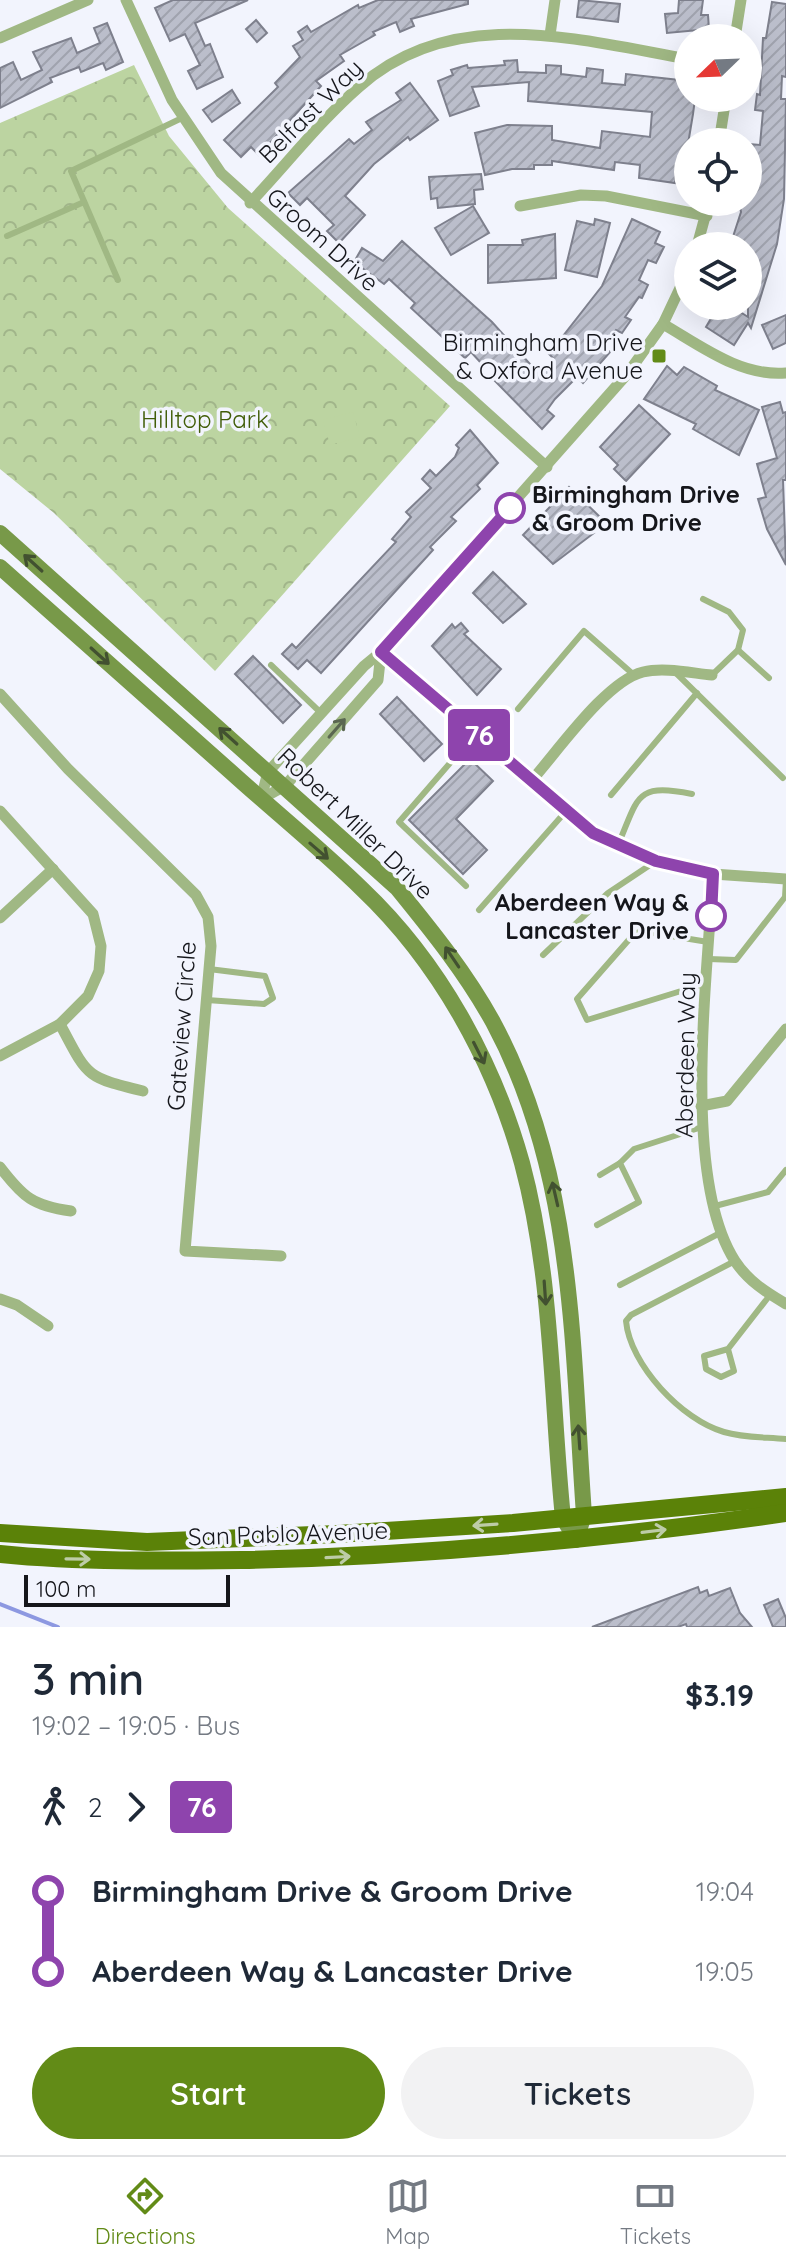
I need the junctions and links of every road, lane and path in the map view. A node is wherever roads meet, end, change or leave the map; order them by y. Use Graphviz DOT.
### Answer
graph roads {
  1 [pos="88,0"];
  2 [pos="126,0"];
  3 [pos="555,0"];
  4 [pos="741,0"];
  5 [pos="737,24"];
  6 [pos="550,35"];
  7 [pos="0,38"];
  8 [pos="674,57"];
  9 [pos="182,118"];
  10 [pos="84,202"];
  11 [pos="250,203"];
  12 [pos="520,206"];
  13 [pos="674,209"];
  14 [pos="707,216"];
  15 [pos="702,232"];
  16 [pos="7,236"];
  17 [pos="118,280"];
  18 [pos="674,301"];
  19 [pos="663,324"];
  20 [pos="786,373"];
  21 [pos="547,467"];
  22 [pos="0,533"];
  23 [pos="0,567"];
  24 [pos="703,599"];
  25 [pos="738,650"];
  26 [pos="381,652"];
  27 [pos="271,665"];
  28 [pos="675,672"];
  29 [pos="634,675"];
  30 [pos="712,675"];
  31 [pos="769,678"];
  32 [pos="697,693"];
  33 [pos="0,694"];
  34 [pos="518,709"];
  35 [pos="321,713"];
  36 [pos="476,733"];
  37 [pos="268,772"];
  38 [pos="783,778"];
  39 [pos="532,780"];
  40 [pos="285,786"];
  41 [pos="692,794"];
  42 [pos="611,795"];
  43 [pos="261,799"];
  44 [pos="567,810"];
  45 [pos="0,811"];
  46 [pos="618,845"];
  47 [pos="656,861"];
  48 [pos="53,869"];
  49 [pos="713,874"];
  50 [pos="786,879"];
  51 [pos="466,886"];
  52 [pos="479,910"];
  53 [pos="0,918"];
  54 [pos="710,942"];
  55 [pos="543,955"];
  56 [pos="709,959"];
  57 [pos="209,969"];
  58 [pos="707,983"];
  59 [pos="207,1000"];
  60 [pos="60,1024"];
  61 [pos="786,1029"];
  62 [pos="0,1056"];
  63 [pos="143,1091"];
  64 [pos="701,1106"];
  65 [pos="702,1127"];
  66 [pos="620,1163"];
  67 [pos="0,1167"];
  68 [pos="786,1170"];
  69 [pos="600,1175"];
  70 [pos="715,1206"];
  71 [pos="71,1211"];
  72 [pos="597,1225"];
  73 [pos="722,1232"];
  74 [pos="281,1256"];
  75 [pos="735,1261"];
  76 [pos="620,1285"];
  77 [pos="770,1295"];
  78 [pos="0,1299"];
  79 [pos="786,1304"];
  80 [pos="48,1326"];
  81 [pos="728,1349"];
  82 [pos="786,1439"];
  83 [pos="786,1497"];
  84 [pos="786,1513"];
  85 [pos="584,1515"];
  86 [pos="563,1518"];
  87 [pos="0,1533"];
  88 [pos="576,1540"];
  89 [pos="0,1554"];
  1 -- 7 [label="street"];
  2 -- 9 [label="street, Groom Drive"];
  3 -- 6 [label="street"];
  4 -- 5 [label="street"];
  6 -- 8 [label="street, Belfast Way"];
  6 -- 11 [label="street, Belfast Way"];
  9 -- 10 [label="lane"];
  9 -- 11 [label="street, Groom Drive"];
  10 -- 16 [label="lane"];
  10 -- 17 [label="lane"];
  11 -- 21 [label="street, Groom Drive"];
  12 -- 13 [label="street"];
  14 -- 15 [label="street"];
  18 -- 19 [label="street"];
  19 -- 20 [label="street"];
  19 -- 21 [label="street"];
  21 -- 26 [label="street"];
  37 -- 22 [label="main road, Robert Miller Drive, one-way"];
  23 -- 43 [label="main road, Robert Miller Drive, one-way"];
  24 -- 25 [label="lane"];
  25 -- 30 [label="lane"];
  25 -- 31 [label="lane"];
  26 -- 35 [label="street"];
  26 -- 36 [label="street"];
  40 -- 26 [label="street, one-way"];
  27 -- 35 [label="lane"];
  28 -- 29 [label="street"];
  28 -- 30 [label="street"];
  28 -- 32 [label="lane"];
  29 -- 34 [label="lane"];
  29 -- 39 [label="street"];
  32 -- 38 [label="lane"];
  32 -- 42 [label="lane"];
  33 -- 57 [label="street, Gateview Circle"];
  35 -- 37 [label="street"];
  36 -- 39 [label="street"];
  36 -- 51 [label="lane"];
  37 -- 40 [label="main road, Robert Miller Drive"];
  37 -- 43 [label="street"];
  39 -- 44 [label="street"];
  40 -- 43 [label="street"];
  85 -- 40 [label="main road, Robert Miller Drive, one-way"];
  41 -- 46 [label="lane"];
  43 -- 86 [label="main road, Robert Miller Drive, one-way"];
  44 -- 46 [label="street"];
  44 -- 52 [label="lane"];
  45 -- 48 [label="street"];
  46 -- 47 [label="street"];
  47 -- 49 [label="street"];
  47 -- 55 [label="lane"];
  48 -- 53 [label="street"];
  48 -- 60 [label="street"];
  49 -- 50 [label="street"];
  49 -- 54 [label="street, Aberdeen Way"];
  50 -- 56 [label="lane"];
  54 -- 56 [label="street, Aberdeen Way"];
  54 -- 58 [label="lane"];
  56 -- 58 [label="street, Aberdeen Way"];
  57 -- 59 [label="street, Gateview Circle"];
  57 -- 59 [label="lane"];
  58 -- 64 [label="street, Aberdeen Way"];
  59 -- 74 [label="street, Gateview Circle"];
  60 -- 62 [label="street"];
  60 -- 63 [label="street"];
  61 -- 64 [label="street"];
  64 -- 65 [label="street, Aberdeen Way"];
  65 -- 66 [label="lane"];
  65 -- 70 [label="street, Aberdeen Way"];
  66 -- 69 [label="lane"];
  66 -- 72 [label="lane"];
  67 -- 71 [label="street"];
  68 -- 70 [label="lane"];
  70 -- 73 [label="street, Aberdeen Way"];
  73 -- 75 [label="street, Aberdeen Way"];
  73 -- 76 [label="lane"];
  75 -- 77 [label="street, Aberdeen Way"];
  75 -- 82 [label="lane"];
  77 -- 79 [label="street, Aberdeen Way"];
  77 -- 81 [label="lane"];
  78 -- 80 [label="street"];
  81 -- 81 [label="lane"];
  83 -- 85 [label="main road, San Pablo Avenue"];
  88 -- 84 [label="main road, San Pablo Avenue, one-way"];
  85 -- 86 [label="main road, San Pablo Avenue"];
  85 -- 88 [label="main road"];
  86 -- 87 [label="main road, San Pablo Avenue, one-way"];
  86 -- 88 [label="main road"];
  89 -- 88 [label="main road, San Pablo Avenue, one-way"];
}
